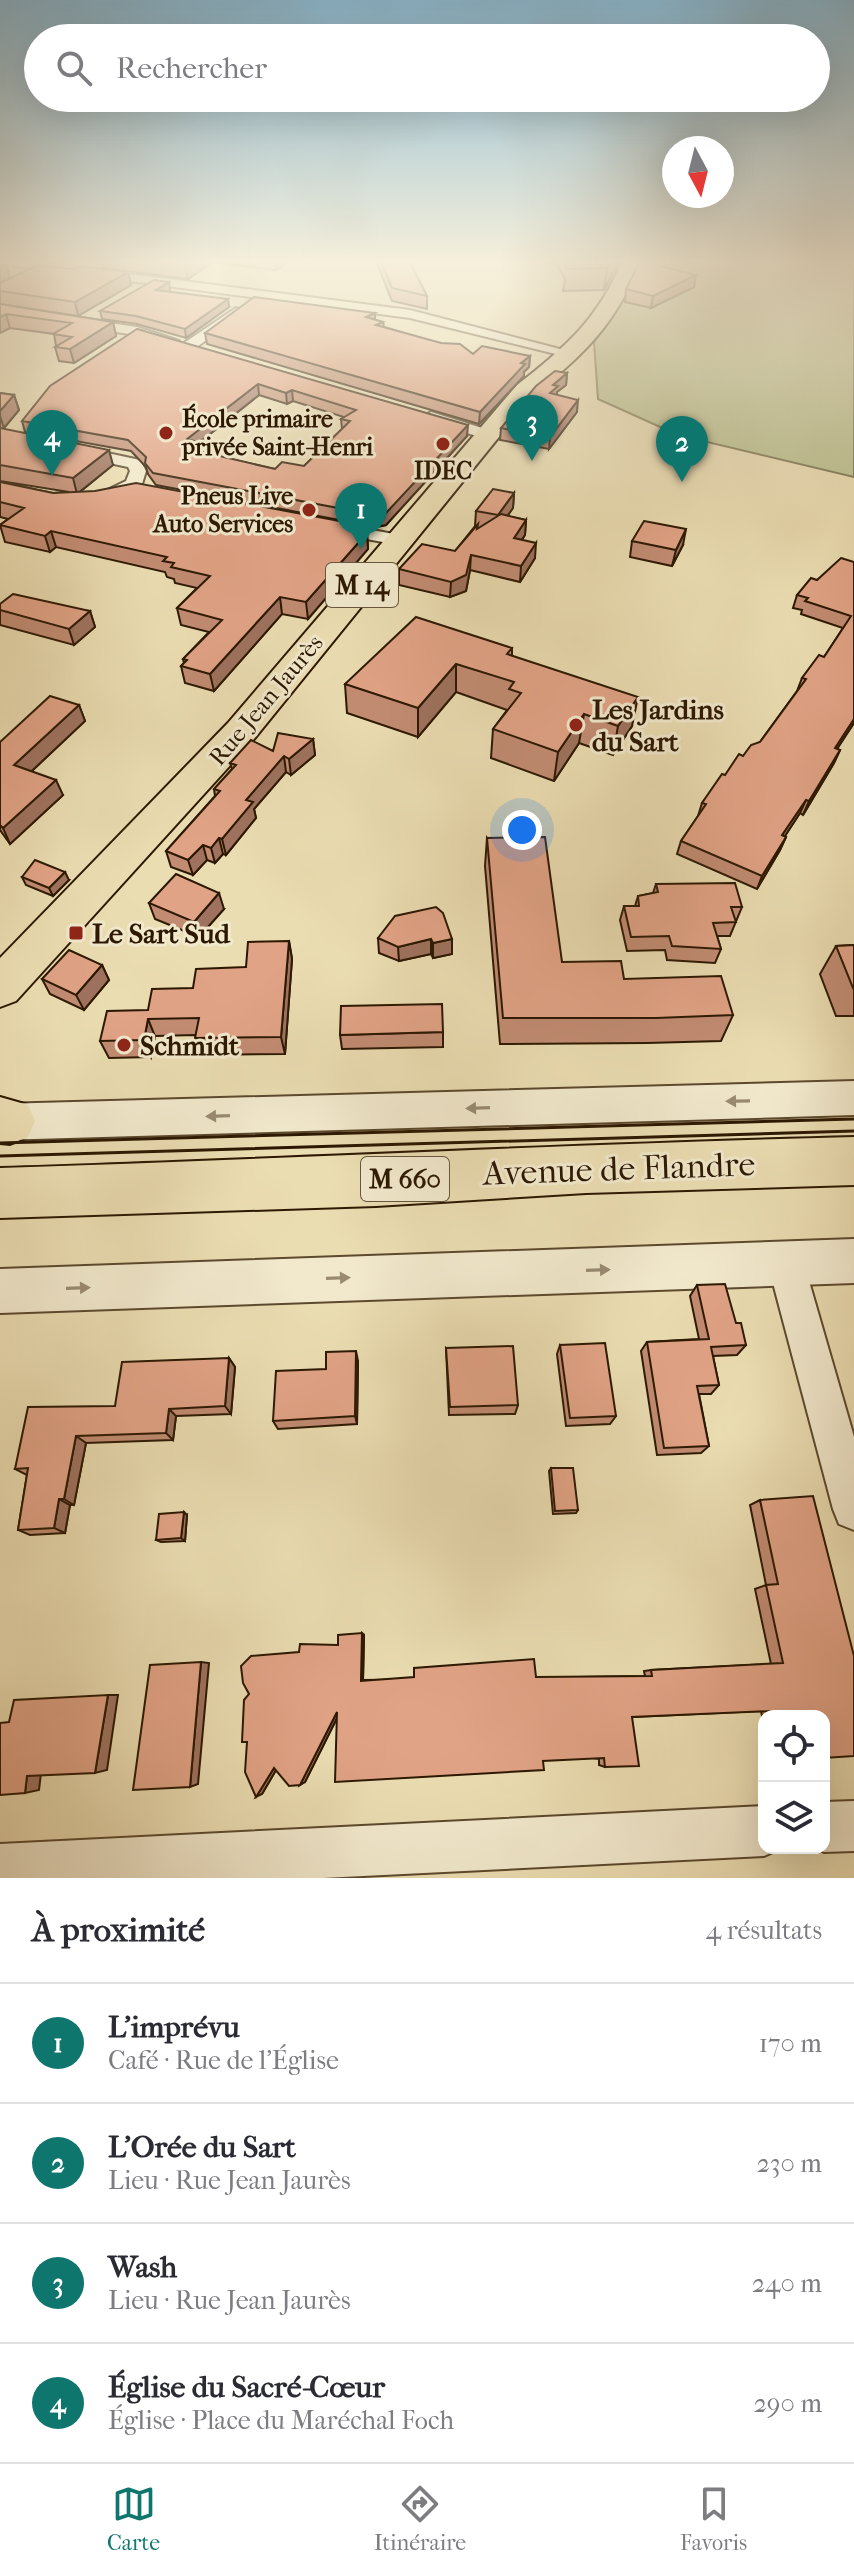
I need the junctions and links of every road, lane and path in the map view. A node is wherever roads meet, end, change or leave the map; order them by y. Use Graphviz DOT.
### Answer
graph roads {
  1 [pos="529,349"];
  2 [pos="534,349"];
  3 [pos="569,349"];
  4 [pos="571,349"];
  5 [pos="563,357"];
  6 [pos="413,412"];
  7 [pos="489,435"];
  8 [pos="9,437"];
  9 [pos="130,488"];
  10 [pos="158,493"];
  11 [pos="87,503"];
  12 [pos="311,523"];
  13 [pos="399,540"];
  14 [pos="0,988"];
  15 [pos="854,1098"];
  16 [pos="3,1121"];
  17 [pos="854,1161"];
  18 [pos="586,1168"];
  19 [pos="0,1179"];
  20 [pos="854,1187"];
  21 [pos="0,1193"];
  22 [pos="497,1198"];
  23 [pos="0,1209"];
  24 [pos="0,1223"];
  25 [pos="854,1261"];
  26 [pos="786,1264"];
  27 [pos="0,1291"];
  28 [pos="854,1509"];
  29 [pos="854,1826"];
  30 [pos="830,1827"];
  31 [pos="758,1831"];
  32 [pos="0,1869"];
  1 -- 5 [label="street"];
  2 -- 5 [label="street"];
  3 -- 5 [label="main road, Rue Jean Jaurès / M 14"];
  4 -- 5 [label="main road, Rue Jean Jaurès / M 14"];
  5 -- 7 [label="main road, Rue Jean Jaurès / M 14"];
  6 -- 7 [label="street"];
  7 -- 13 [label="main road, Rue Jean Jaurès / M 14"];
  8 -- 9 [label="street"];
  9 -- 10 [label="street"];
  9 -- 11 [label="street"];
  12 -- 13 [label="street"];
  13 -- 14 [label="main road, Rue Jean Jaurès / M 14"];
  15 -- 16 [label="street, one-way"];
  17 -- 18 [label="main road, Avenue de Flandre / M 660"];
  18 -- 19 [label="main road, M 660"];
  18 -- 21 [label="main road, Avenue de Flandre / M 660"];
  20 -- 22 [label="main road, Avenue de Flandre / M 660"];
  22 -- 23 [label="main road, Avenue de Flandre / M 660"];
  22 -- 24 [label="main road, M 660"];
  25 -- 26 [label="street"];
  27 -- 26 [label="street, one-way"];
  26 -- 28 [label="street"];
  29 -- 30 [label="street"];
  31 -- 32 [label="street"];
}
